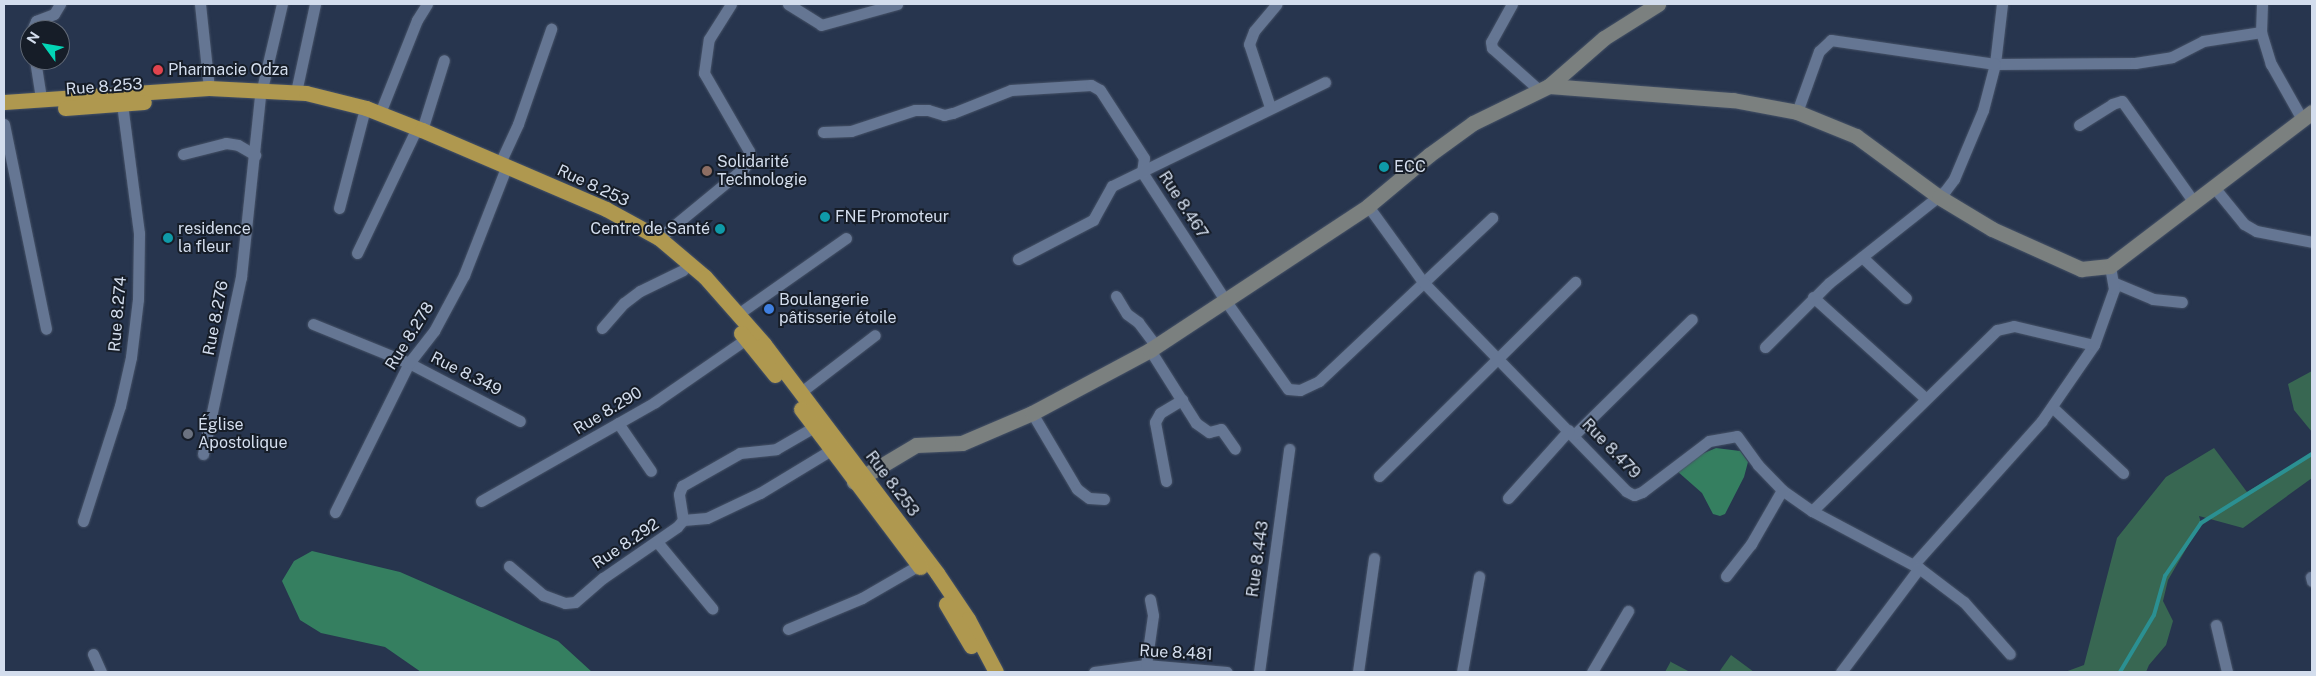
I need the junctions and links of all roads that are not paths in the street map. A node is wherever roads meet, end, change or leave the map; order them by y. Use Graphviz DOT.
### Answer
graph roads {
  1 [pos="60,4"];
  2 [pos="200,4"];
  3 [pos="282,4"];
  4 [pos="315,4"];
  5 [pos="427,4"];
  6 [pos="731,4"];
  7 [pos="788,4"];
  8 [pos="897,4"];
  9 [pos="1277,4"];
  10 [pos="1512,4"];
  11 [pos="1658,4"];
  12 [pos="2002,4"];
  13 [pos="2262,4"];
  14 [pos="39,20"];
  15 [pos="550,29"];
  16 [pos="2261,32"];
  17 [pos="444,60"];
  18 [pos="1995,64"];
  19 [pos="36,70"];
  20 [pos="1325,82"];
  21 [pos="209,88"];
  22 [pos="1543,88"];
  23 [pos="296,92"];
  24 [pos="261,93"];
  25 [pos="41,100"];
  26 [pos="4,102"];
  27 [pos="122,104"];
  28 [pos="1270,107"];
  29 [pos="4,111"];
  30 [pos="1797,112"];
  31 [pos="380,113"];
  32 [pos="2307,115"];
  33 [pos="363,116"];
  34 [pos="4,124"];
  35 [pos="2080,125"];
  36 [pos="418,132"];
  37 [pos="823,132"];
  38 [pos="183,154"];
  39 [pos="255,155"];
  40 [pos="502,168"];
  41 [pos="1142,172"];
  42 [pos="2213,186"];
  43 [pos="1939,197"];
  44 [pos="2193,201"];
  45 [pos="1368,206"];
  46 [pos="339,208"];
  47 [pos="1492,218"];
  48 [pos="659,238"];
  49 [pos="846,238"];
  50 [pos="2312,242"];
  51 [pos="357,253"];
  52 [pos="1862,257"];
  53 [pos="1018,259"];
  54 [pos="2110,266"];
  55 [pos="684,270"];
  56 [pos="1424,282"];
  57 [pos="1575,282"];
  58 [pos="2115,283"];
  59 [pos="1116,296"];
  60 [pos="1813,297"];
  61 [pos="1906,298"];
  62 [pos="1225,300"];
  63 [pos="2182,302"];
  64 [pos="738,314"];
  65 [pos="1692,319"];
  66 [pos="313,324"];
  67 [pos="602,328"];
  68 [pos="46,329"];
  69 [pos="875,335"];
  70 [pos="746,339"];
  71 [pos="2094,346"];
  72 [pos="1765,347"];
  73 [pos="1153,348"];
  74 [pos="1497,358"];
  75 [pos="409,363"];
  76 [pos="801,392"];
  77 [pos="1925,398"];
  78 [pos="1182,400"];
  79 [pos="2052,407"];
  80 [pos="1032,413"];
  81 [pos="520,421"];
  82 [pos="618,423"];
  83 [pos="814,427"];
  84 [pos="1572,433"];
  85 [pos="1235,449"];
  86 [pos="1289,449"];
  87 [pos="831,450"];
  88 [pos="203,454"];
  89 [pos="651,471"];
  90 [pos="2123,473"];
  91 [pos="1379,476"];
  92 [pos="859,478"];
  93 [pos="1166,481"];
  94 [pos="1782,490"];
  95 [pos="1508,498"];
  96 [pos="1104,499"];
  97 [pos="481,500"];
  98 [pos="1812,511"];
  99 [pos="335,512"];
  100 [pos="683,520"];
  101 [pos="83,521"];
  102 [pos="658,543"];
  103 [pos="1374,558"];
  104 [pos="919,565"];
  105 [pos="509,566"];
  106 [pos="1916,566"];
  107 [pos="1479,576"];
  108 [pos="1726,576"];
  109 [pos="1150,599"];
  110 [pos="712,608"];
  111 [pos="1628,611"];
  112 [pos="2216,625"];
  113 [pos="788,629"];
  114 [pos="93,654"];
  115 [pos="2010,654"];
  116 [pos="1146,664"];
  117 [pos="101,672"];
  118 [pos="985,672"];
  119 [pos="996,672"];
  120 [pos="1094,672"];
  121 [pos="1227,672"];
  122 [pos="1259,672"];
  123 [pos="1358,672"];
  124 [pos="1462,672"];
  125 [pos="1592,672"];
  126 [pos="1841,672"];
  127 [pos="2227,672"];
  1 -- 14 [label="street"];
  2 -- 21 [label="street"];
  3 -- 24 [label="street, Rue 8.276"];
  4 -- 23 [label="street"];
  5 -- 31 [label="street"];
  6 -- 48 [label="street"];
  7 -- 8 [label="street"];
  9 -- 28 [label="street"];
  10 -- 22 [label="street"];
  11 -- 22 [label="street"];
  12 -- 18 [label="street"];
  13 -- 16 [label="street"];
  15 -- 40 [label="street, Rue 8.278"];
  16 -- 18 [label="street"];
  16 -- 32 [label="street"];
  17 -- 36 [label="street"];
  18 -- 30 [label="street"];
  18 -- 43 [label="street"];
  19 -- 25 [label="street"];
  20 -- 28 [label="street"];
  21 -- 24 [label="highway, Rue 8.253"];
  21 -- 25 [label="highway, Rue 8.253"];
  22 -- 30 [label="street"];
  22 -- 45 [label="street"];
  23 -- 24 [label="highway, Rue 8.253"];
  23 -- 31 [label="highway, Rue 8.253"];
  24 -- 27 [label="highway, Rue 8.253"];
  24 -- 33 [label="highway, Rue 8.253"];
  24 -- 39 [label="street, Rue 8.276"];
  25 -- 26 [label="highway, Rue 8.253"];
  27 -- 29 [label="highway, Rue 8.253"];
  27 -- 101 [label="street, Rue 8.274"];
  28 -- 41 [label="street"];
  30 -- 43 [label="street"];
  31 -- 36 [label="highway, Rue 8.253"];
  32 -- 42 [label="street"];
  33 -- 36 [label="highway, Rue 8.253"];
  33 -- 46 [label="street"];
  34 -- 68 [label="street"];
  35 -- 44 [label="street"];
  36 -- 40 [label="highway, Rue 8.253"];
  36 -- 51 [label="street"];
  37 -- 41 [label="street, Rue 8.467"];
  38 -- 39 [label="street"];
  39 -- 88 [label="street, Rue 8.276"];
  40 -- 48 [label="highway, Rue 8.253"];
  40 -- 55 [label="highway, Rue 8.253"];
  40 -- 75 [label="street, Rue 8.278"];
  41 -- 53 [label="street"];
  41 -- 62 [label="street, Rue 8.467"];
  42 -- 44 [label="street"];
  42 -- 50 [label="street"];
  43 -- 52 [label="street"];
  43 -- 54 [label="street"];
  44 -- 54 [label="street"];
  45 -- 56 [label="street, Rue 8.479"];
  45 -- 62 [label="street"];
  47 -- 56 [label="street"];
  48 -- 64 [label="highway, Rue 8.253"];
  49 -- 64 [label="street"];
  52 -- 60 [label="street"];
  52 -- 61 [label="street"];
  54 -- 58 [label="street"];
  55 -- 67 [label="street"];
  55 -- 70 [label="highway, Rue 8.253"];
  56 -- 62 [label="street, Rue 8.467"];
  56 -- 74 [label="street, Rue 8.479"];
  57 -- 74 [label="street"];
  58 -- 63 [label="street"];
  58 -- 71 [label="street"];
  59 -- 73 [label="street"];
  60 -- 72 [label="street"];
  60 -- 77 [label="street"];
  62 -- 73 [label="street"];
  64 -- 76 [label="highway, Rue 8.253"];
  65 -- 84 [label="street"];
  66 -- 75 [label="street, Rue 8.349"];
  69 -- 76 [label="street"];
  70 -- 82 [label="street, Rue 8.290"];
  70 -- 83 [label="highway, Rue 8.253"];
  71 -- 77 [label="street"];
  71 -- 79 [label="street"];
  73 -- 78 [label="street"];
  73 -- 80 [label="street"];
  74 -- 84 [label="street, Rue 8.479"];
  74 -- 91 [label="street"];
  75 -- 81 [label="street, Rue 8.349"];
  75 -- 99 [label="street, Rue 8.278"];
  76 -- 92 [label="highway, Rue 8.253"];
  77 -- 98 [label="street"];
  78 -- 85 [label="street"];
  78 -- 93 [label="street"];
  79 -- 90 [label="street"];
  79 -- 106 [label="street"];
  80 -- 92 [label="street"];
  80 -- 96 [label="street"];
  82 -- 89 [label="street"];
  82 -- 97 [label="street, Rue 8.290"];
  83 -- 87 [label="highway, Rue 8.253"];
  83 -- 100 [label="street, Rue 8.292"];
  84 -- 94 [label="street, Rue 8.479"];
  84 -- 95 [label="street"];
  86 -- 122 [label="street, Rue 8.443"];
  87 -- 92 [label="highway, Rue 8.253"];
  87 -- 100 [label="street"];
  92 -- 104 [label="highway, Rue 8.253"];
  92 -- 119 [label="highway, Rue 8.253"];
  94 -- 98 [label="street, Rue 8.479"];
  94 -- 108 [label="street"];
  98 -- 106 [label="street, Rue 8.479"];
  100 -- 102 [label="street, Rue 8.292"];
  102 -- 105 [label="street, Rue 8.292"];
  102 -- 110 [label="street"];
  103 -- 123 [label="street"];
  104 -- 113 [label="street"];
  104 -- 118 [label="highway, Rue 8.253"];
  106 -- 115 [label="street, Rue 8.479"];
  106 -- 126 [label="street"];
  107 -- 124 [label="street"];
  109 -- 116 [label="street"];
  111 -- 125 [label="street"];
  112 -- 127 [label="street"];
  114 -- 117 [label="street"];
  116 -- 120 [label="street, Rue 8.481"];
  116 -- 121 [label="street, Rue 8.481"];
}
